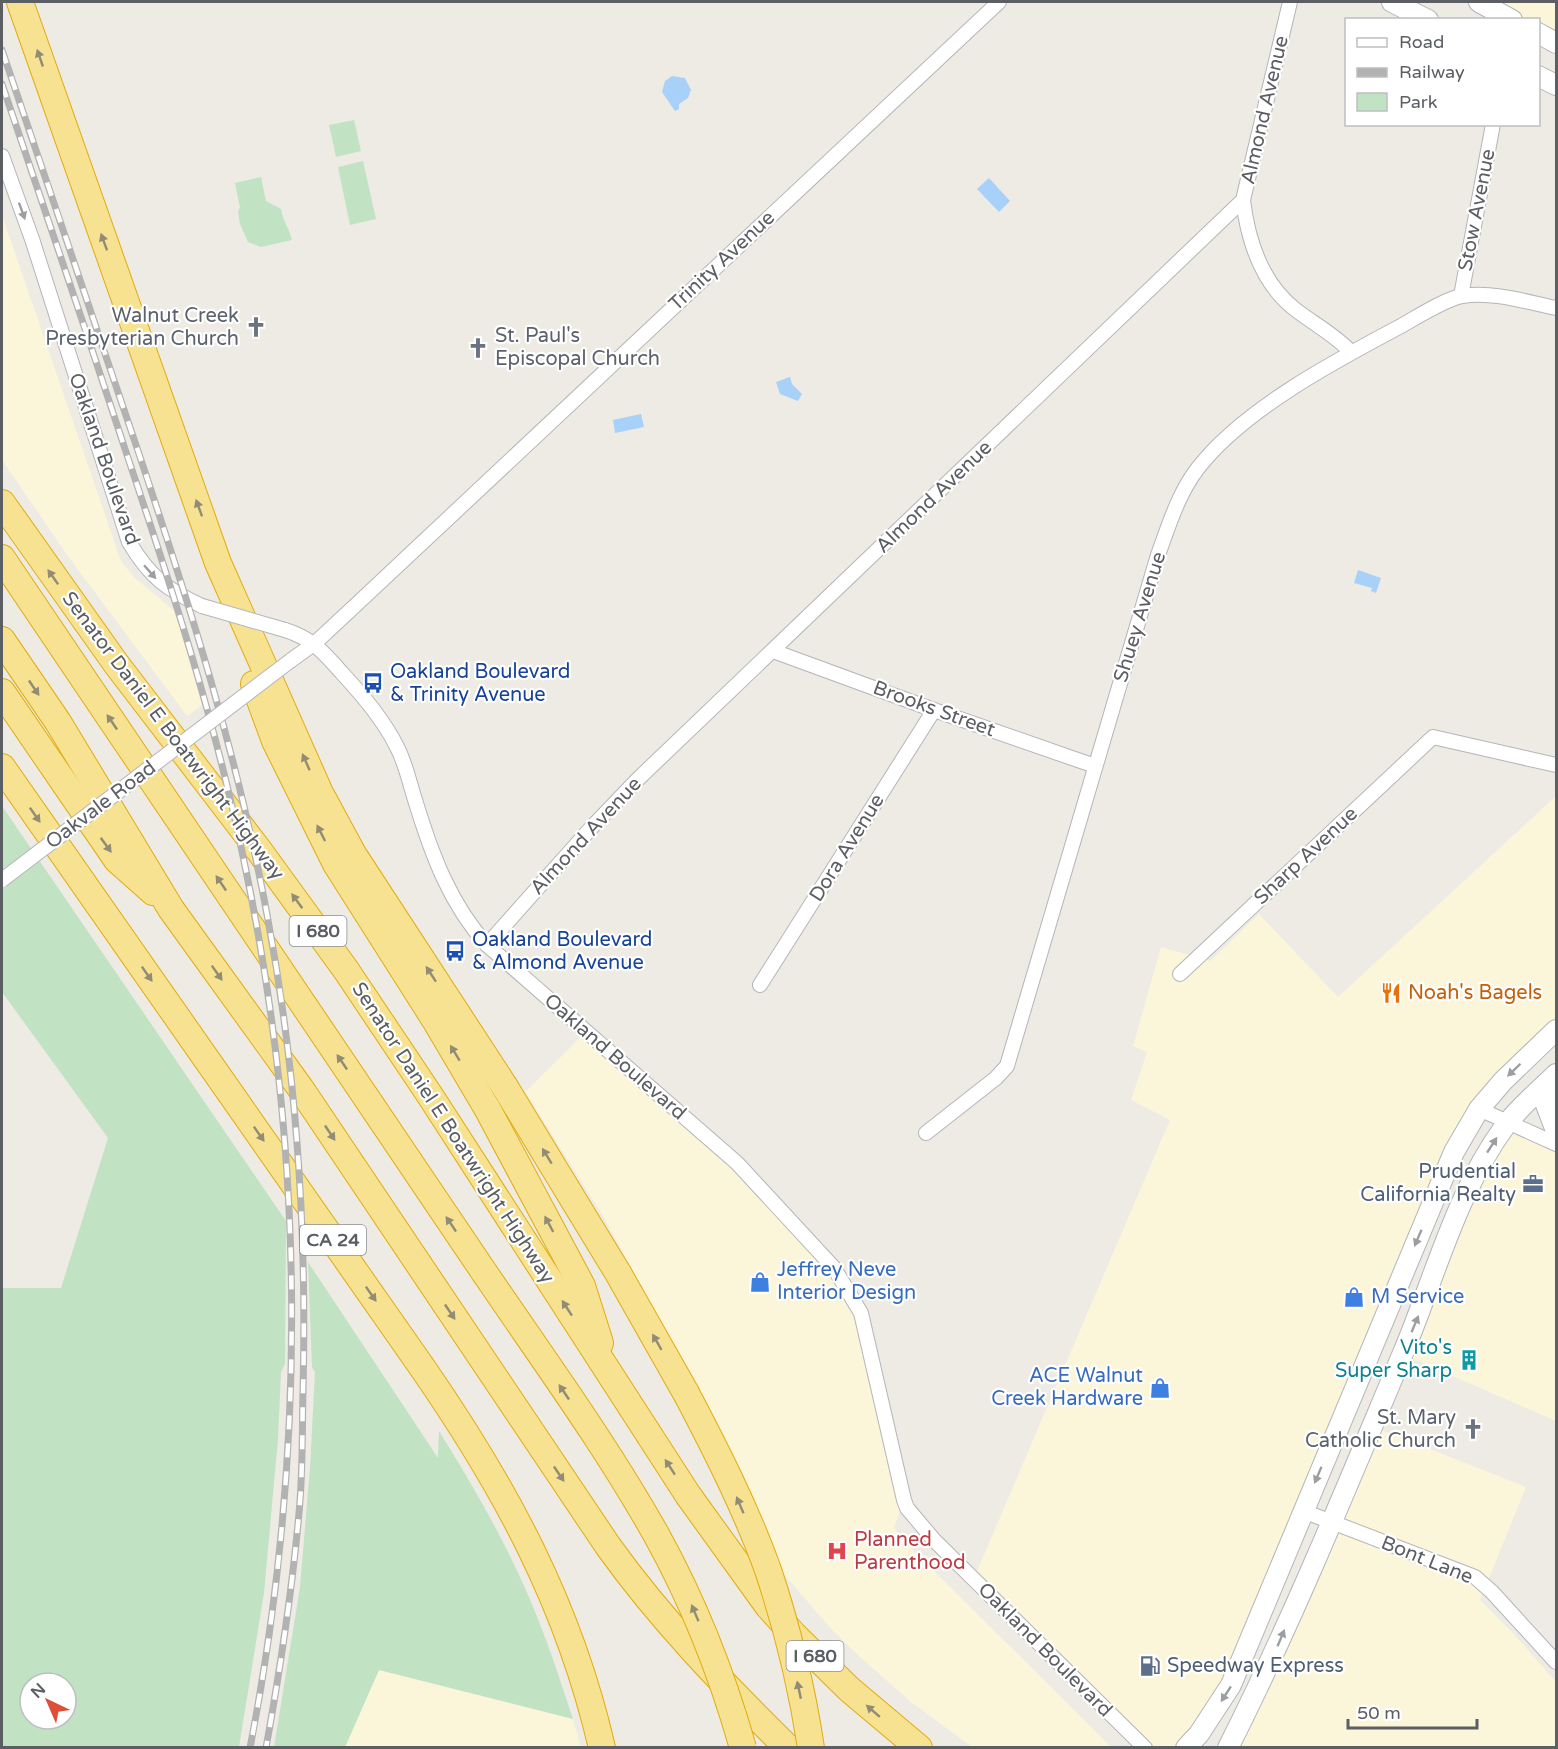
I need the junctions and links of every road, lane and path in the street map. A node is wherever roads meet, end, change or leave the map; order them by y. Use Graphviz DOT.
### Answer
graph roads {
  1 [pos="20,2"];
  2 [pos="999,2"];
  3 [pos="1290,2"];
  4 [pos="1392,2"];
  5 [pos="1479,2"];
  6 [pos="1424,18"];
  7 [pos="1508,18"];
  8 [pos="1540,34"];
  9 [pos="1557,43"];
  10 [pos="1540,76"];
  11 [pos="1557,85"];
  12 [pos="1493,126"];
  13 [pos="2,156"];
  14 [pos="1243,200"];
  15 [pos="1461,296"];
  16 [pos="1557,308"];
  17 [pos="1351,352"];
  18 [pos="2,504"];
  19 [pos="2,558"];
  20 [pos="218,564"];
  21 [pos="2,640"];
  22 [pos="315,643"];
  23 [pos="773,651"];
  24 [pos="2,692"];
  25 [pos="934,710"];
  26 [pos="1557,765"];
  27 [pos="1095,766"];
  28 [pos="2,767"];
  29 [pos="2,880"];
  30 [pos="171,909"];
  31 [pos="487,945"];
  32 [pos="1180,975"];
  33 [pos="760,985"];
  34 [pos="1557,1030"];
  35 [pos="1552,1079"];
  36 [pos="1479,1109"];
  37 [pos="1507,1123"];
  38 [pos="1557,1131"];
  39 [pos="926,1133"];
  40 [pos="1557,1144"];
  41 [pos="610,1375"];
  42 [pos="1303,1511"];
  43 [pos="1331,1522"];
  44 [pos="1557,1662"];
  45 [pos="602,1748"];
  46 [pos="743,1748"];
  47 [pos="788,1748"];
  48 [pos="811,1748"];
  49 [pos="919,1748"];
  50 [pos="1145,1748"];
  51 [pos="1186,1748"];
  52 [pos="1228,1748"];
  20 -- 1 [label="highway, one-way"];
  2 -- 22 [label="street, Trinity Avenue"];
  3 -- 14 [label="street, Almond Avenue"];
  4 -- 6 [label="main road"];
  5 -- 7 [label="main road"];
  8 -- 9 [label="main road"];
  10 -- 11 [label="main road"];
  12 -- 15 [label="street, Stow Avenue"];
  13 -- 22 [label="street, Oakland Boulevard, one-way, bridge"];
  14 -- 17 [label="street"];
  14 -- 23 [label="street, Almond Avenue"];
  15 -- 16 [label="street, Shuey Avenue"];
  15 -- 17 [label="street, Shuey Avenue"];
  17 -- 27 [label="street, Shuey Avenue"];
  41 -- 18 [label="highway, Senator Daniel E Boatwright Highway / I 680, one-way"];
  46 -- 19 [label="highway, one-way, bridge"];
  41 -- 20 [label="highway, one-way"];
  48 -- 20 [label="highway, one-way, bridge"];
  21 -- 30 [label="highway, one-way"];
  22 -- 29 [label="street, Oakvale Road, bridge"];
  22 -- 31 [label="street, Oakland Boulevard"];
  23 -- 25 [label="street, Brooks Street"];
  23 -- 31 [label="street, Almond Avenue"];
  24 -- 30 [label="highway, one-way"];
  25 -- 27 [label="street, Brooks Street"];
  25 -- 33 [label="street, Dora Avenue"];
  26 -- 32 [label="street, Sharp Avenue"];
  27 -- 39 [label="street, Shuey Avenue"];
  28 -- 45 [label="highway, CA 24, one-way"];
  30 -- 47 [label="highway, one-way"];
  31 -- 50 [label="street, Oakland Boulevard"];
  34 -- 36 [label="main road, one-way"];
  35 -- 37 [label="main road"];
  35 -- 38 [label="main road"];
  36 -- 37 [label="street"];
  36 -- 42 [label="main road, one-way"];
  37 -- 40 [label="street"];
  43 -- 37 [label="main road, one-way"];
  49 -- 41 [label="highway, Senator Daniel E Boatwright Highway / I 680, one-way"];
  42 -- 43 [label="street, Bont Lane"];
  42 -- 51 [label="main road, one-way"];
  43 -- 44 [label="street, Bont Lane"];
  52 -- 43 [label="main road, one-way"];
}
